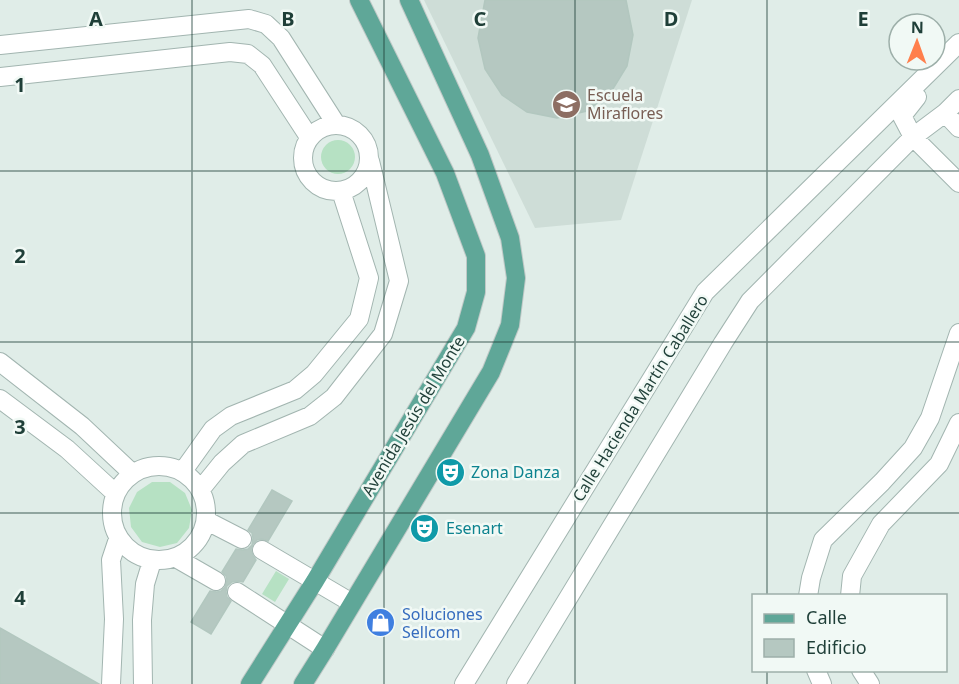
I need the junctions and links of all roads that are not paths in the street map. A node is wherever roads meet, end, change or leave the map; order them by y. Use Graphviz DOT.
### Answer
graph roads {
  1 [pos="359,0"];
  2 [pos="409,0"];
  3 [pos="959,43"];
  4 [pos="0,45"];
  5 [pos="0,77"];
  6 [pos="959,99"];
  7 [pos="945,112"];
  8 [pos="336,124"];
  9 [pos="959,128"];
  10 [pos="309,137"];
  11 [pos="913,137"];
  12 [pos="370,161"];
  13 [pos="959,183"];
  14 [pos="341,191"];
  15 [pos="959,333"];
  16 [pos="0,362"];
  17 [pos="0,399"];
  18 [pos="959,423"];
  19 [pos="183,471"];
  20 [pos="132,473"];
  21 [pos="201,489"];
  22 [pos="115,493"];
  23 [pos="207,521"];
  24 [pos="118,539"];
  25 [pos="242,539"];
  26 [pos="262,550"];
  27 [pos="176,558"];
  28 [pos="152,561"];
  29 [pos="216,581"];
  30 [pos="315,581"];
  31 [pos="237,592"];
  32 [pos="808,594"];
  33 [pos="850,594"];
  34 [pos="352,603"];
  35 [pos="286,625"];
  36 [pos="325,649"];
  37 [pos="111,684"];
  38 [pos="143,684"];
  39 [pos="250,684"];
  40 [pos="303,684"];
  41 [pos="464,684"];
  42 [pos="516,684"];
  1 -- 30 [label="main road, Avenida Jesús del Monte"];
  2 -- 34 [label="main road"];
  3 -- 11 [label="street"];
  3 -- 41 [label="street, Calle Hacienda Martín Caballero"];
  4 -- 8 [label="street"];
  5 -- 10 [label="street"];
  6 -- 7 [label="street"];
  7 -- 9 [label="street"];
  7 -- 11 [label="street"];
  8 -- 10 [label="street"];
  8 -- 12 [label="street"];
  10 -- 14 [label="street"];
  11 -- 13 [label="street"];
  11 -- 42 [label="street"];
  12 -- 14 [label="street"];
  12 -- 21 [label="street"];
  14 -- 19 [label="street"];
  15 -- 32 [label="street"];
  16 -- 20 [label="street"];
  17 -- 22 [label="street"];
  18 -- 33 [label="street"];
  19 -- 20 [label="street"];
  19 -- 21 [label="street"];
  20 -- 22 [label="street"];
  21 -- 23 [label="street"];
  22 -- 24 [label="street"];
  23 -- 25 [label="street"];
  23 -- 27 [label="street"];
  24 -- 28 [label="street"];
  24 -- 37 [label="street"];
  26 -- 30 [label="street"];
  27 -- 28 [label="street"];
  27 -- 29 [label="street"];
  28 -- 38 [label="street"];
  30 -- 34 [label="street"];
  30 -- 35 [label="main road, Avenida Jesús del Monte"];
  31 -- 35 [label="street"];
  34 -- 36 [label="main road"];
  35 -- 36 [label="street"];
  35 -- 39 [label="main road, Avenida Jesús del Monte"];
  36 -- 40 [label="main road"];
}
